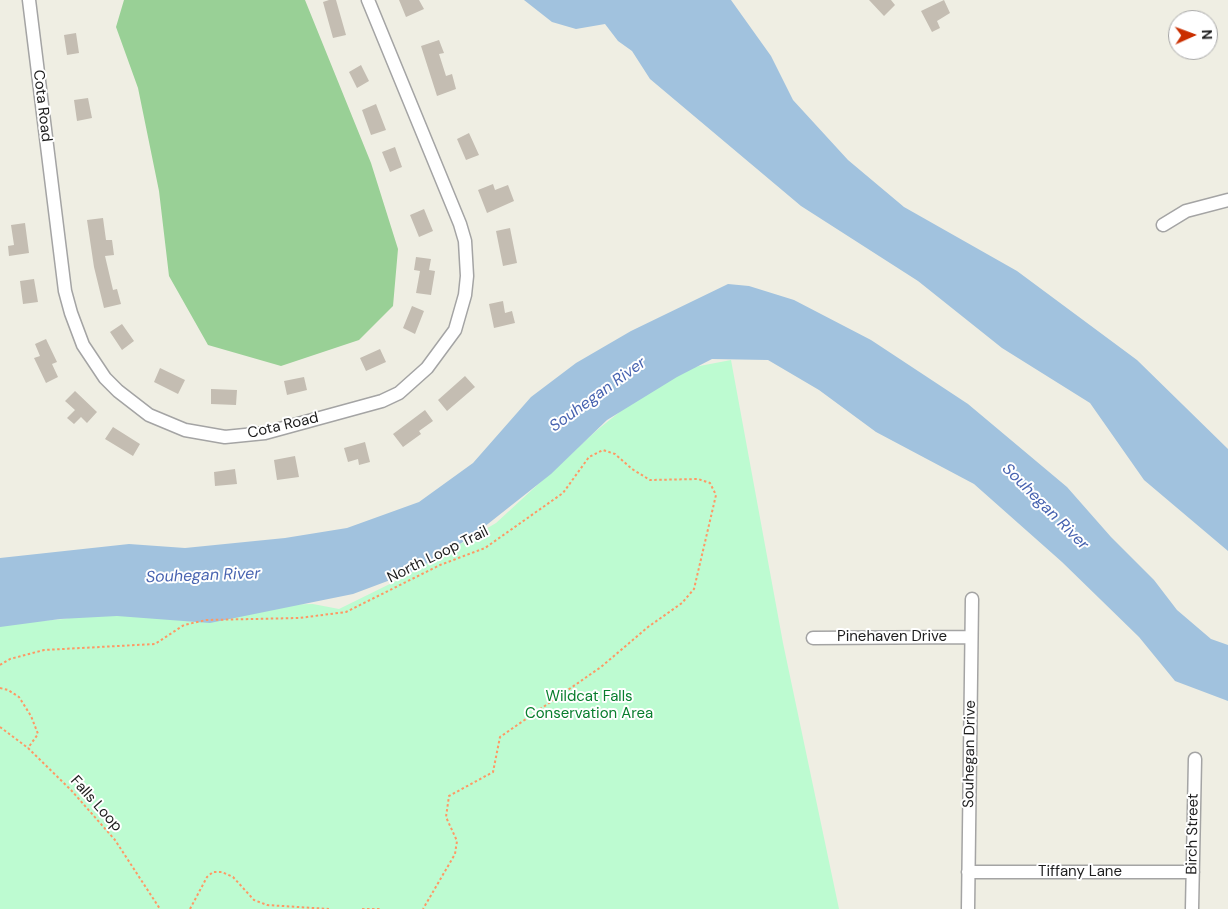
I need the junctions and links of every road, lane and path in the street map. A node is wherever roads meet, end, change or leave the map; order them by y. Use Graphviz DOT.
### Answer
graph roads {
  1 [pos="29,0"];
  2 [pos="368,0"];
  3 [pos="1228,200"];
  4 [pos="1164,225"];
  5 [pos="972,599"];
  6 [pos="971,636"];
  7 [pos="813,638"];
  8 [pos="0,665"];
  9 [pos="0,688"];
  10 [pos="0,727"];
  11 [pos="28,748"];
  12 [pos="1195,759"];
  13 [pos="968,872"];
  14 [pos="1193,872"];
  15 [pos="160,909"];
  16 [pos="190,909"];
  17 [pos="329,909"];
  18 [pos="362,909"];
  19 [pos="381,909"];
  20 [pos="423,909"];
  21 [pos="968,909"];
  22 [pos="1192,909"];
  1 -- 2 [label="street, Cota Road"];
  3 -- 4 [label="street"];
  5 -- 6 [label="street, Souhegan Drive"];
  6 -- 7 [label="street, Pinehaven Drive"];
  6 -- 13 [label="street, Souhegan Drive"];
  8 -- 20 [label="path, North Loop Trail"];
  9 -- 11 [label="path"];
  10 -- 11 [label="path, Falls Loop"];
  11 -- 15 [label="path, Falls Loop"];
  12 -- 14 [label="street, Birch Street"];
  13 -- 14 [label="street, Tiffany Lane"];
  13 -- 21 [label="street, Souhegan Drive"];
  14 -- 22 [label="street, Birch Street"];
  16 -- 17 [label="path"];
  18 -- 19 [label="path"];
}
